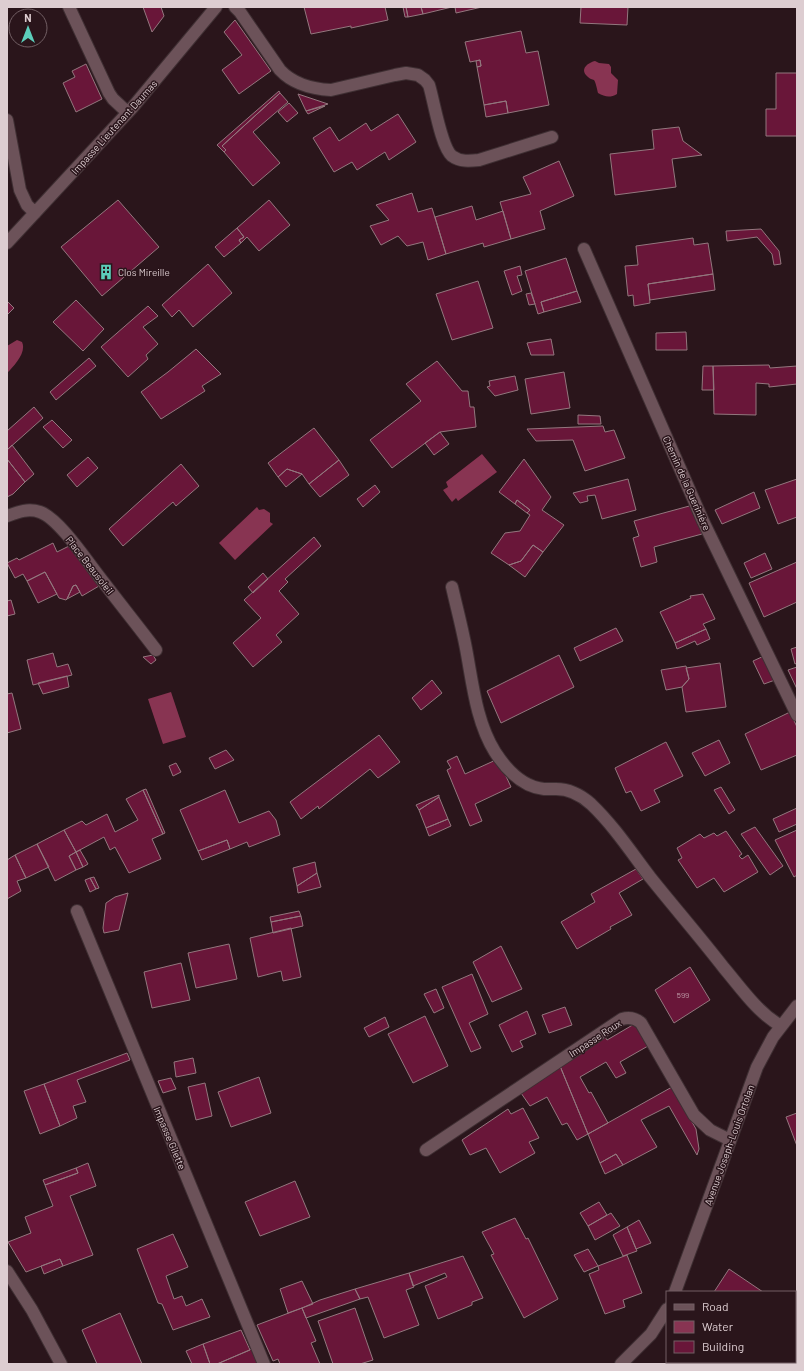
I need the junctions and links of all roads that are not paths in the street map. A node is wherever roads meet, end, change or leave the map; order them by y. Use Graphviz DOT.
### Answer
graph roads {
  1 [pos="69,7"];
  2 [pos="216,7"];
  3 [pos="235,7"];
  4 [pos="127,112"];
  5 [pos="7,120"];
  6 [pos="552,136"];
  7 [pos="35,213"];
  8 [pos="7,243"];
  9 [pos="584,248"];
  10 [pos="7,516"];
  11 [pos="452,587"];
  12 [pos="156,650"];
  13 [pos="797,715"];
  14 [pos="77,911"];
  15 [pos="797,1006"];
  16 [pos="780,1026"];
  17 [pos="730,1140"];
  18 [pos="426,1150"];
  19 [pos="7,1271"];
  20 [pos="675,1291"];
  21 [pos="666,1311"];
  22 [pos="61,1364"];
  23 [pos="264,1364"];
  24 [pos="621,1364"];
  1 -- 4 [label="street"];
  2 -- 4 [label="street, Impasse Lieutenant Daumas"];
  3 -- 6 [label="street"];
  4 -- 7 [label="street, Impasse Lieutenant Daumas"];
  5 -- 7 [label="street"];
  7 -- 8 [label="street, Impasse Lieutenant Daumas"];
  9 -- 13 [label="street, Chemin de la Guerinière"];
  10 -- 12 [label="street, Place Beausoleil"];
  11 -- 16 [label="street"];
  14 -- 23 [label="street, Impasse Gilette"];
  15 -- 16 [label="street, Avenue Joseph-Louis Ortolan"];
  16 -- 17 [label="street, Avenue Joseph-Louis Ortolan"];
  17 -- 18 [label="street, Impasse Roux"];
  17 -- 20 [label="street, Avenue Joseph-Louis Ortolan"];
  19 -- 22 [label="street"];
  21 -- 24 [label="street"];
}
